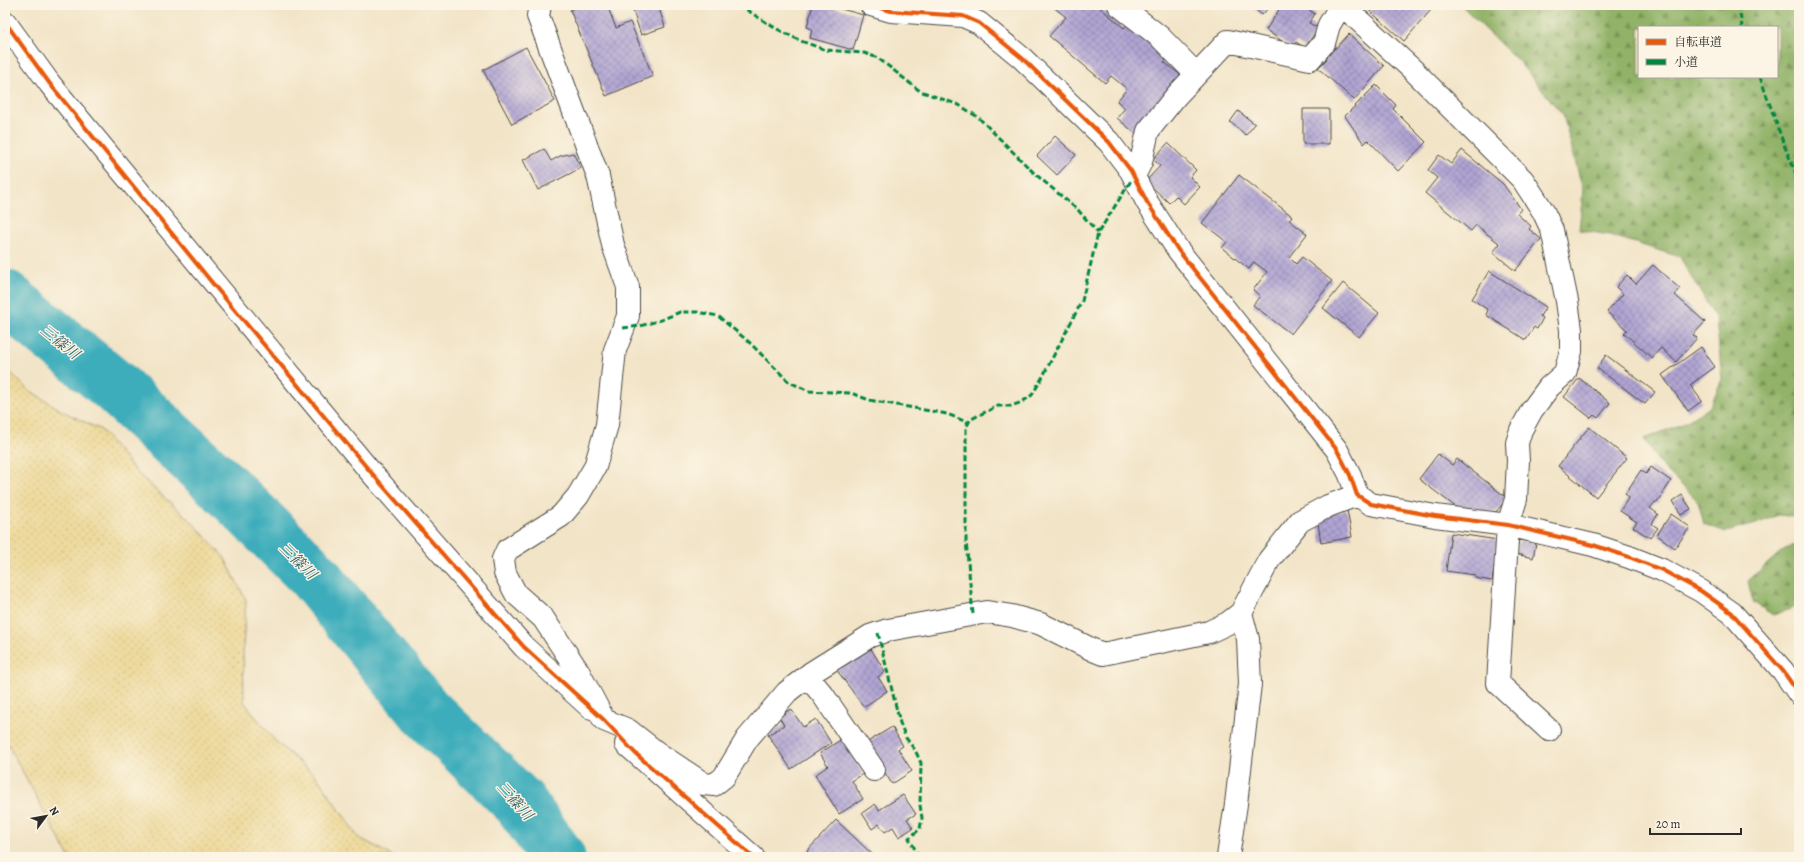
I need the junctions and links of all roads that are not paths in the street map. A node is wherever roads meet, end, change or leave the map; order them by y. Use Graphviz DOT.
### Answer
graph roads {
  1 [pos="540,5"];
  2 [pos="871,5"];
  3 [pos="1119,5"];
  4 [pos="1341,5"];
  5 [pos="5,22"];
  6 [pos="1196,74"];
  7 [pos="1134,176"];
  8 [pos="1357,495"];
  9 [pos="1508,525"];
  10 [pos="1241,613"];
  11 [pos="807,676"];
  12 [pos="1799,694"];
  13 [pos="604,720"];
  14 [pos="1549,730"];
  15 [pos="874,770"];
  16 [pos="753,857"];
  17 [pos="1228,857"];
  1 -- 13 [label="street"];
  2 -- 7 [label="street"];
  3 -- 6 [label="street"];
  4 -- 6 [label="street"];
  4 -- 9 [label="street"];
  5 -- 13 [label="street"];
  6 -- 7 [label="street"];
  7 -- 8 [label="street"];
  8 -- 9 [label="street"];
  8 -- 10 [label="street"];
  9 -- 12 [label="street"];
  9 -- 14 [label="street"];
  10 -- 11 [label="street"];
  10 -- 17 [label="street"];
  11 -- 13 [label="street"];
  11 -- 15 [label="street"];
  13 -- 16 [label="street"];
}
